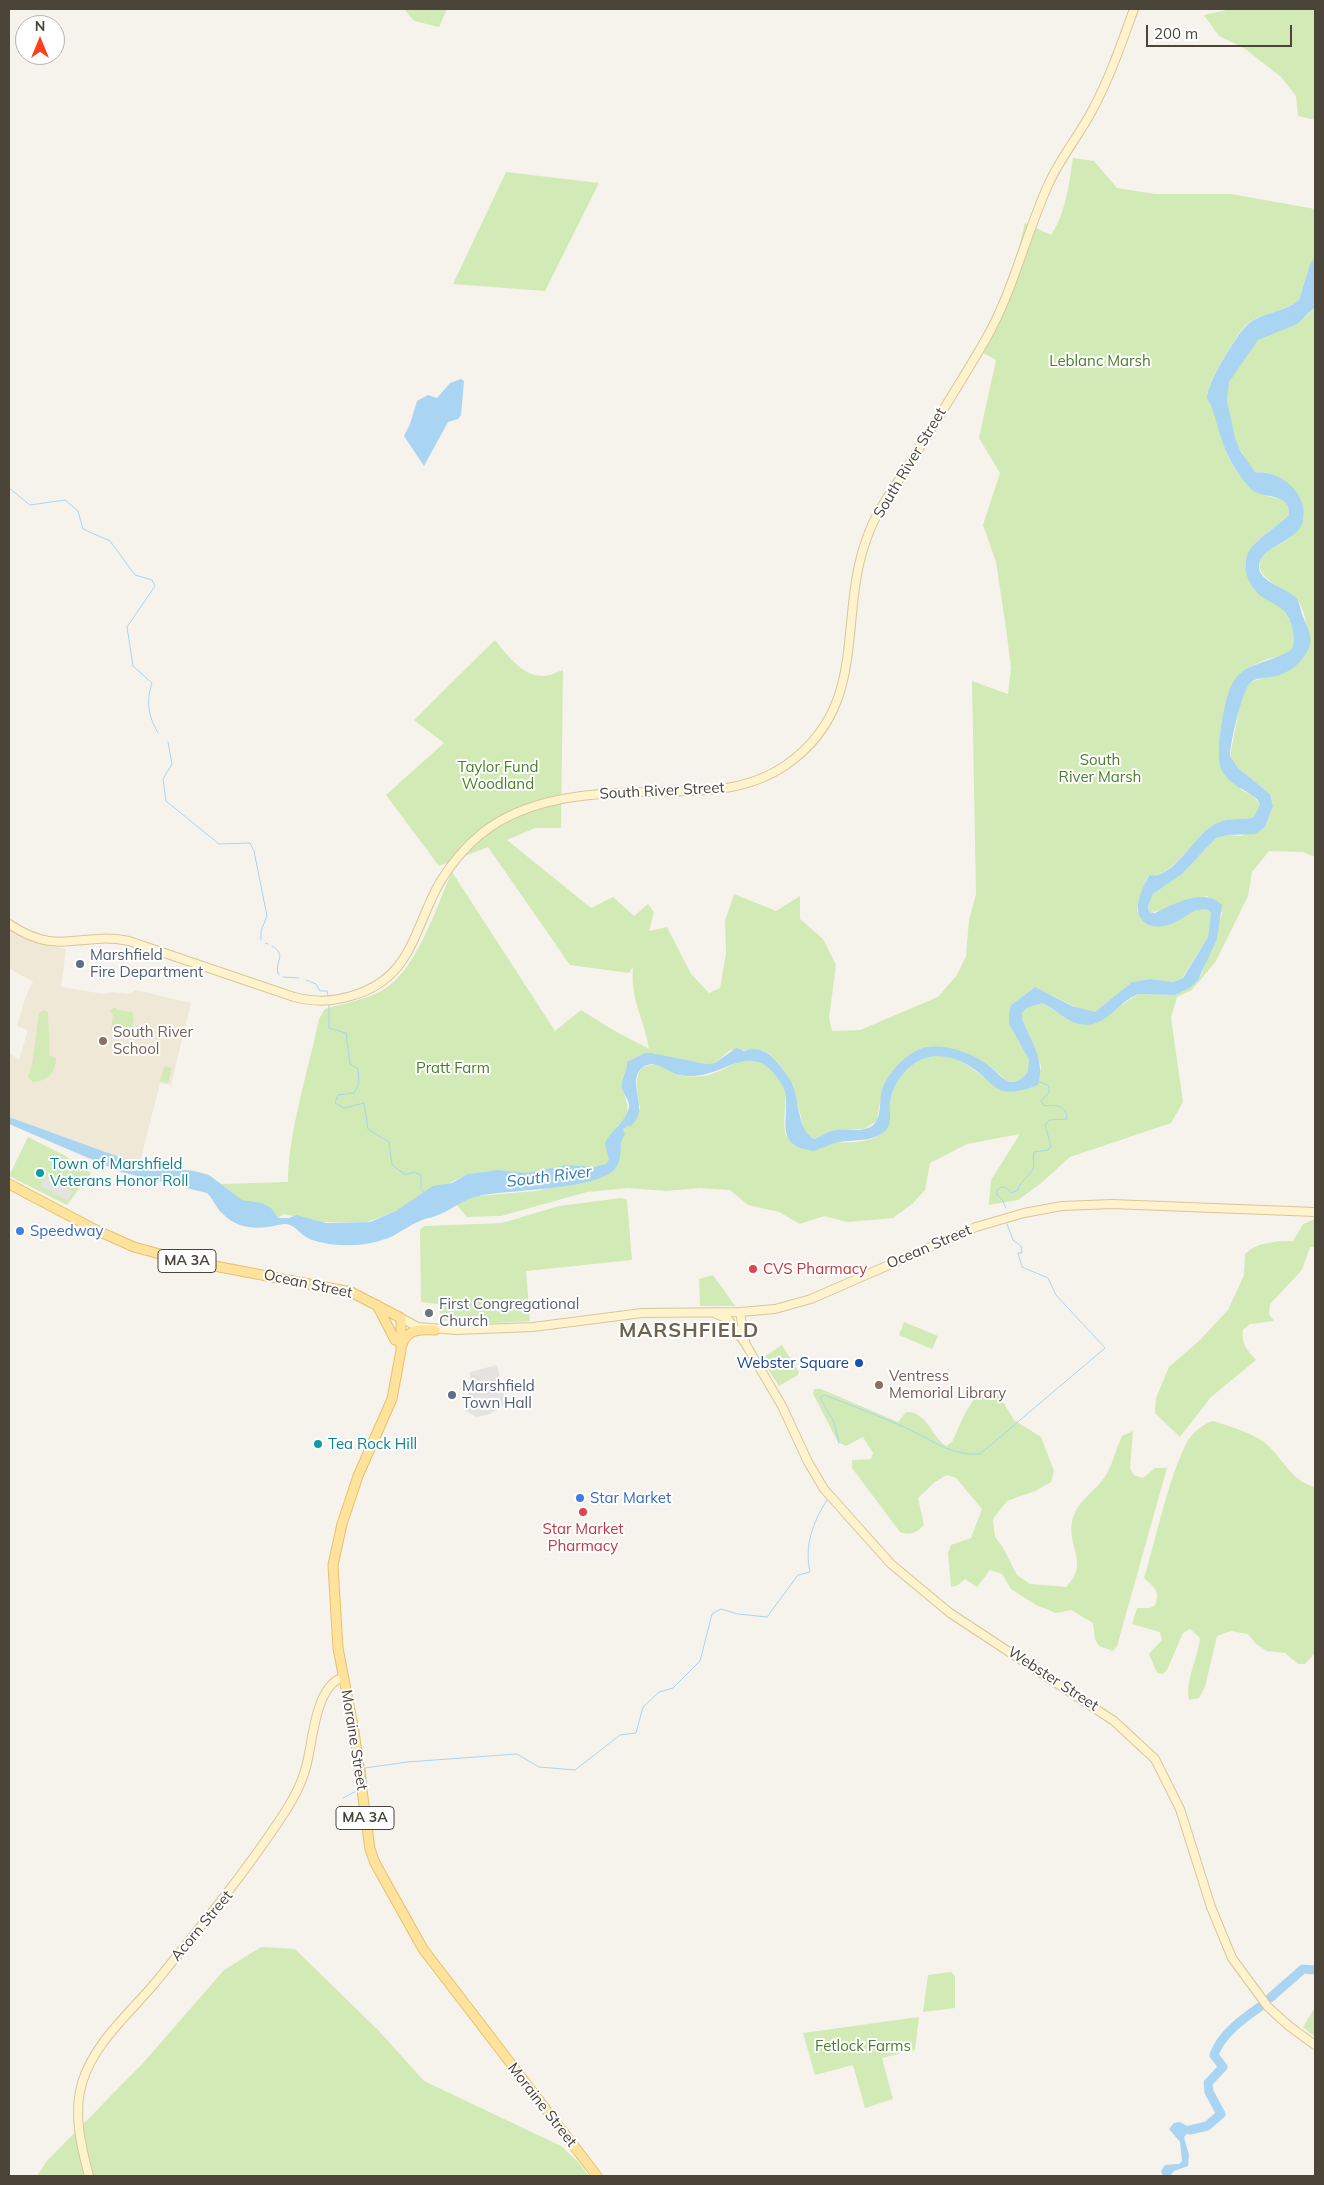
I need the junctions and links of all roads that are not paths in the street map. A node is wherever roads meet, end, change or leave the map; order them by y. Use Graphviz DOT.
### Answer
graph roads {
  1 [pos="1134,9"];
  2 [pos="9,924"];
  3 [pos="9,1184"];
  4 [pos="1315,1212"];
  5 [pos="376,1303"];
  6 [pos="740,1312"];
  7 [pos="714,1313"];
  8 [pos="401,1318"];
  9 [pos="435,1330"];
  10 [pos="737,1332"];
  11 [pos="395,1340"];
  12 [pos="745,1344"];
  13 [pos="401,1350"];
  14 [pos="398,1363"];
  15 [pos="344,1678"];
  16 [pos="1315,2044"];
  17 [pos="89,2176"];
  18 [pos="597,2176"];
  1 -- 2 [label="street, South River Street"];
  3 -- 5 [label="main road, Ocean Street / MA 3A"];
  4 -- 6 [label="street, Ocean Street"];
  5 -- 8 [label="main road, Ocean Street / MA 3A"];
  5 -- 11 [label="main road, MA 3A"];
  6 -- 7 [label="street, Ocean Street"];
  6 -- 10 [label="street"];
  6 -- 12 [label="street, Webster Street"];
  7 -- 9 [label="street, Ocean Street"];
  7 -- 10 [label="street, Webster Street"];
  8 -- 9 [label="street, Ocean Street"];
  8 -- 11 [label="main road, Moraine Street / MA 3A"];
  8 -- 13 [label="main road, Moraine Street / MA 3A"];
  9 -- 13 [label="main road"];
  10 -- 12 [label="street, Webster Street"];
  11 -- 14 [label="main road, Moraine Street / MA 3A"];
  12 -- 16 [label="street, Webster Street"];
  13 -- 14 [label="main road, Moraine Street / MA 3A"];
  14 -- 15 [label="main road, Moraine Street / MA 3A"];
  15 -- 17 [label="street, Acorn Street"];
  15 -- 18 [label="main road, Moraine Street / MA 3A"];
}
